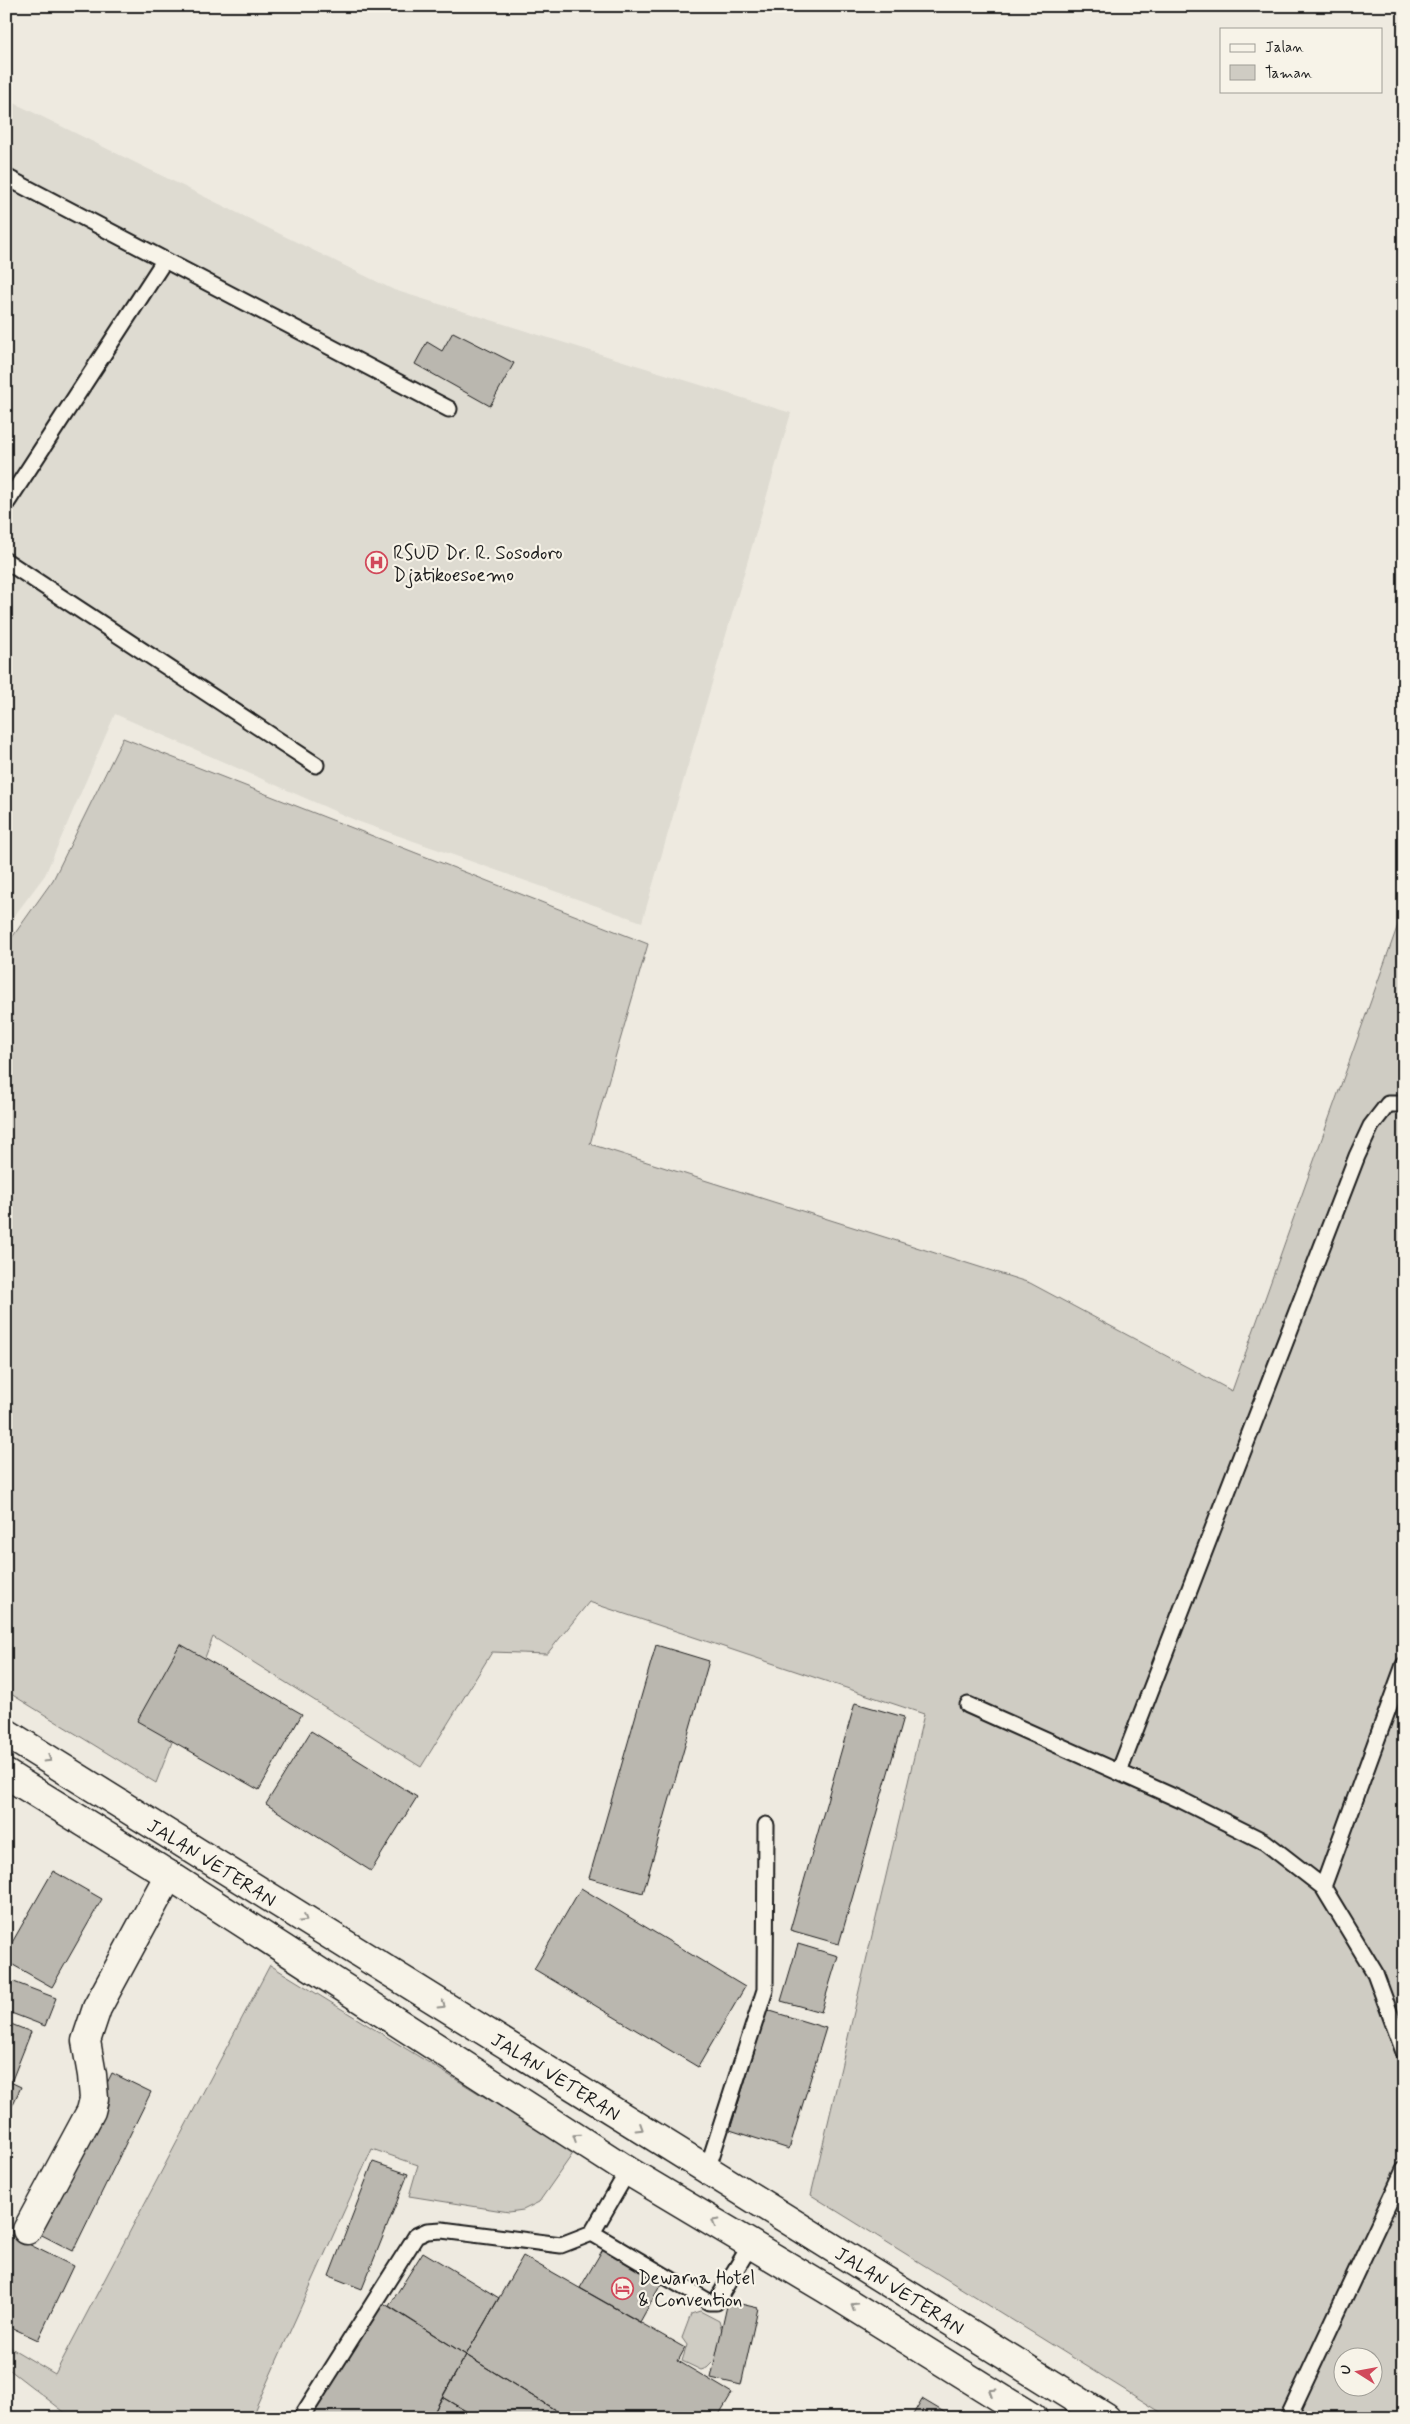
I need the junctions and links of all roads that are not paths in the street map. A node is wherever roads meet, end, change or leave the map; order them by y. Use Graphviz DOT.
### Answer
graph roads {
  1 [pos="6,177"];
  2 [pos="164,261"];
  3 [pos="448,409"];
  4 [pos="6,504"];
  5 [pos="6,561"];
  6 [pos="316,765"];
  7 [pos="1404,1104"];
  8 [pos="1404,1665"];
  9 [pos="968,1705"];
  10 [pos="6,1733"];
  11 [pos="1119,1772"];
  12 [pos="6,1774"];
  13 [pos="766,1825"];
  14 [pos="169,1875"];
  15 [pos="1323,1887"];
  16 [pos="1404,2052"];
  17 [pos="628,2170"];
  18 [pos="707,2170"];
  19 [pos="1404,2170"];
  20 [pos="28,2230"];
  21 [pos="592,2233"];
  22 [pos="751,2244"];
  23 [pos="301,2418"];
  24 [pos="1033,2418"];
  25 [pos="1106,2418"];
  26 [pos="1288,2418"];
  1 -- 2 [label="lane"];
  2 -- 3 [label="lane"];
  2 -- 4 [label="lane"];
  5 -- 6 [label="lane"];
  7 -- 11 [label="lane"];
  8 -- 15 [label="lane"];
  9 -- 11 [label="lane"];
  10 -- 18 [label="main road, JALAN VETERAN, one-way"];
  11 -- 15 [label="lane"];
  12 -- 14 [label="main road, JALAN VETERAN"];
  13 -- 18 [label="lane"];
  17 -- 14 [label="main road, JALAN VETERAN, one-way"];
  14 -- 20 [label="main road"];
  15 -- 16 [label="lane"];
  17 -- 21 [label="lane"];
  22 -- 17 [label="main road, JALAN VETERAN, one-way"];
  18 -- 25 [label="main road, JALAN VETERAN"];
  19 -- 26 [label="lane"];
  21 -- 22 [label="lane"];
  21 -- 23 [label="lane"];
  24 -- 22 [label="main road, JALAN VETERAN, one-way"];
}
